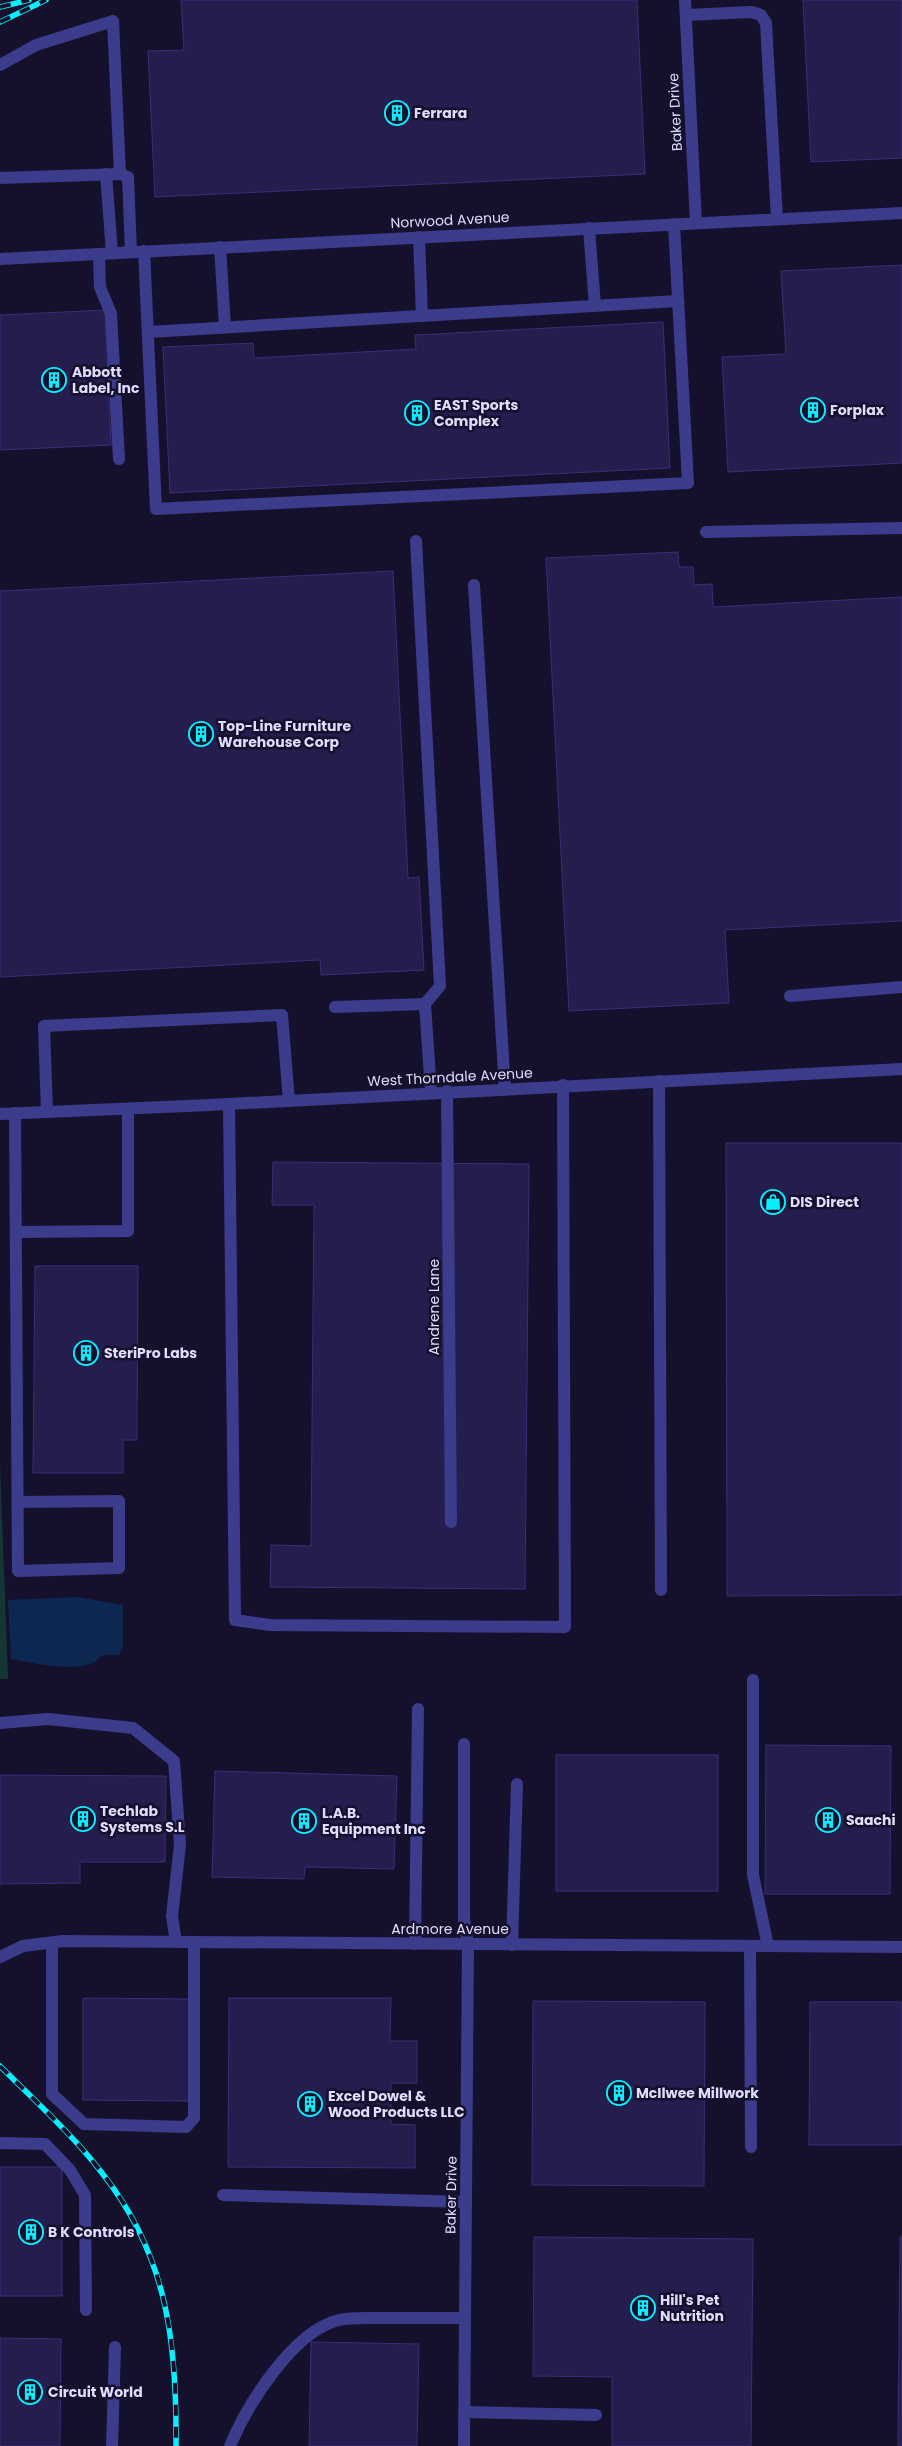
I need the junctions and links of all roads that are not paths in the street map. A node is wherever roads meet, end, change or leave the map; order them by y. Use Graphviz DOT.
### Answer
graph roads {
  1 [pos="685,0"];
  2 [pos="686,15"];
  3 [pos="0,64"];
  4 [pos="106,174"];
  5 [pos="120,174"];
  6 [pos="0,178"];
  7 [pos="902,213"];
  8 [pos="777,218"];
  9 [pos="696,223"];
  10 [pos="674,224"];
  11 [pos="589,228"];
  12 [pos="419,237"];
  13 [pos="220,247"];
  14 [pos="144,251"];
  15 [pos="131,252"];
  16 [pos="105,253"];
  17 [pos="0,259"];
  18 [pos="678,301"];
  19 [pos="595,306"];
  20 [pos="422,316"];
  21 [pos="225,327"];
  22 [pos="148,332"];
  23 [pos="119,459"];
  24 [pos="902,528"];
  25 [pos="706,532"];
  26 [pos="416,541"];
  27 [pos="474,585"];
  28 [pos="902,987"];
  29 [pos="790,996"];
  30 [pos="425,1004"];
  31 [pos="335,1008"];
  32 [pos="902,1069"];
  33 [pos="658,1081"];
  34 [pos="563,1085"];
  35 [pos="505,1088"];
  36 [pos="447,1091"];
  37 [pos="431,1092"];
  38 [pos="289,1101"];
  39 [pos="229,1104"];
  40 [pos="128,1109"];
  41 [pos="47,1112"];
  42 [pos="0,1114"];
  43 [pos="15,1114"];
  44 [pos="16,1232"];
  45 [pos="18,1502"];
  46 [pos="450,1522"];
  47 [pos="661,1590"];
  48 [pos="753,1680"];
  49 [pos="418,1709"];
  50 [pos="0,1723"];
  51 [pos="464,1744"];
  52 [pos="517,1784"];
  53 [pos="176,1942"];
  54 [pos="194,1942"];
  55 [pos="52,1943"];
  56 [pos="415,1944"];
  57 [pos="468,1944"];
  58 [pos="512,1944"];
  59 [pos="750,1946"];
  60 [pos="768,1946"];
  61 [pos="902,1947"];
  62 [pos="0,1957"];
  63 [pos="0,2143"];
  64 [pos="751,2147"];
  65 [pos="222,2195"];
  66 [pos="466,2202"];
  67 [pos="86,2310"];
  68 [pos="464,2318"];
  69 [pos="115,2347"];
  70 [pos="465,2412"];
  71 [pos="596,2415"];
  72 [pos="112,2446"];
  73 [pos="230,2446"];
  74 [pos="464,2446"];
  1 -- 2 [label="street, Baker Drive"];
  2 -- 8 [label="street"];
  2 -- 9 [label="street, Baker Drive"];
  3 -- 5 [label="street"];
  4 -- 5 [label="street"];
  4 -- 6 [label="street"];
  4 -- 16 [label="street"];
  5 -- 15 [label="street"];
  7 -- 8 [label="street, Norwood Avenue"];
  8 -- 9 [label="street, Norwood Avenue"];
  9 -- 10 [label="street, Norwood Avenue"];
  10 -- 11 [label="street, Norwood Avenue"];
  10 -- 18 [label="street"];
  11 -- 12 [label="street, Norwood Avenue"];
  11 -- 19 [label="street"];
  12 -- 13 [label="street, Norwood Avenue"];
  12 -- 20 [label="street"];
  13 -- 14 [label="street, Norwood Avenue"];
  13 -- 21 [label="street"];
  14 -- 15 [label="street, Norwood Avenue"];
  14 -- 22 [label="street"];
  15 -- 16 [label="street, Norwood Avenue"];
  16 -- 17 [label="street, Norwood Avenue"];
  16 -- 23 [label="street"];
  18 -- 19 [label="street"];
  18 -- 22 [label="street"];
  19 -- 20 [label="street"];
  20 -- 21 [label="street"];
  21 -- 22 [label="street"];
  24 -- 25 [label="street"];
  26 -- 30 [label="street"];
  27 -- 35 [label="street"];
  28 -- 29 [label="street"];
  30 -- 31 [label="street"];
  30 -- 37 [label="street"];
  32 -- 33 [label="street, West Thorndale Avenue"];
  33 -- 34 [label="street, West Thorndale Avenue"];
  33 -- 47 [label="street"];
  34 -- 35 [label="street, West Thorndale Avenue"];
  34 -- 39 [label="street"];
  35 -- 36 [label="street, West Thorndale Avenue"];
  36 -- 37 [label="street, West Thorndale Avenue"];
  36 -- 46 [label="street, Andrene Lane"];
  37 -- 38 [label="street, West Thorndale Avenue"];
  38 -- 39 [label="street, West Thorndale Avenue"];
  38 -- 41 [label="street"];
  39 -- 40 [label="street, West Thorndale Avenue"];
  40 -- 41 [label="street, West Thorndale Avenue"];
  40 -- 44 [label="street"];
  41 -- 43 [label="street, West Thorndale Avenue"];
  42 -- 43 [label="street, West Thorndale Avenue"];
  43 -- 44 [label="street"];
  44 -- 45 [label="street"];
  45 -- 45 [label="street"];
  48 -- 60 [label="street"];
  49 -- 56 [label="street"];
  50 -- 53 [label="street"];
  51 -- 57 [label="street, Baker Drive"];
  52 -- 58 [label="street"];
  53 -- 54 [label="street, Ardmore Avenue"];
  53 -- 55 [label="street, Ardmore Avenue"];
  54 -- 55 [label="street"];
  54 -- 56 [label="street, Ardmore Avenue"];
  55 -- 62 [label="street, Ardmore Avenue"];
  56 -- 57 [label="street, Ardmore Avenue"];
  57 -- 58 [label="street, Ardmore Avenue"];
  57 -- 66 [label="street, Baker Drive"];
  58 -- 59 [label="street, Ardmore Avenue"];
  59 -- 60 [label="street, Ardmore Avenue"];
  59 -- 64 [label="street"];
  60 -- 61 [label="street, Ardmore Avenue"];
  63 -- 67 [label="street"];
  65 -- 66 [label="street"];
  66 -- 68 [label="street, Baker Drive"];
  68 -- 70 [label="street, Baker Drive"];
  68 -- 73 [label="street"];
  69 -- 72 [label="street"];
  70 -- 71 [label="street"];
  70 -- 74 [label="street, Baker Drive"];
}
